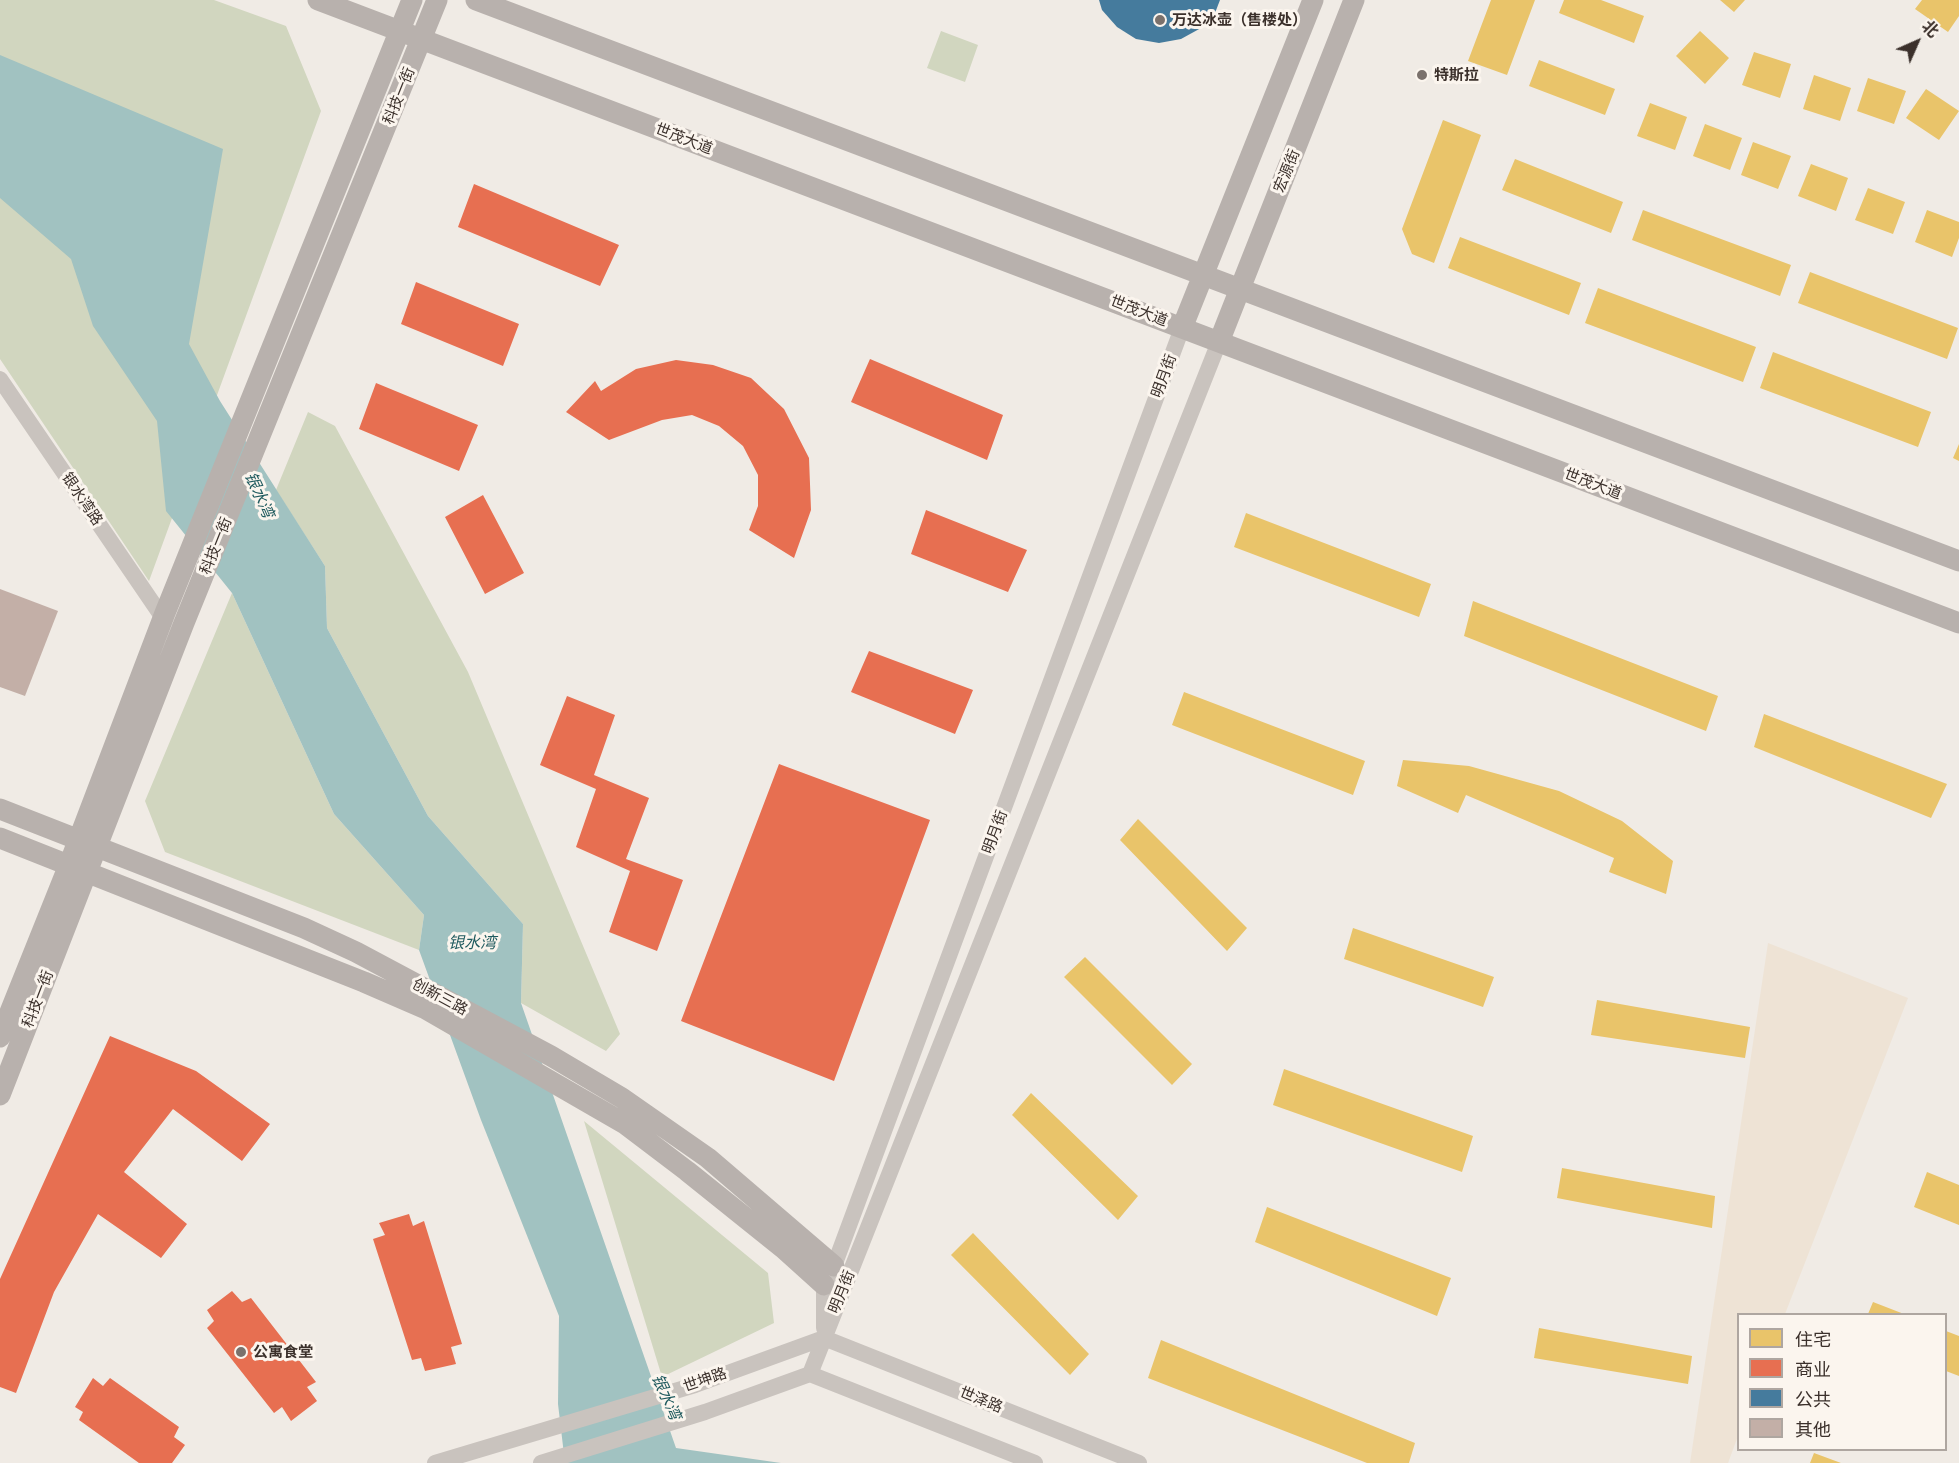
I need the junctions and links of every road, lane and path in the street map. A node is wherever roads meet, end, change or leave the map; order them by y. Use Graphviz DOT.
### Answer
graph roads {
  1 [pos="318,0"];
  2 [pos="412,0"];
  3 [pos="437,0"];
  4 [pos="476,0"];
  5 [pos="1313,0"];
  6 [pos="1354,0"];
  7 [pos="400,31"];
  8 [pos="422,39"];
  9 [pos="1203,274"];
  10 [pos="1240,288"];
  11 [pos="1182,328"];
  12 [pos="1219,342"];
  13 [pos="0,379"];
  14 [pos="1959,561"];
  15 [pos="164,616"];
  16 [pos="1959,623"];
  17 [pos="0,809"];
  18 [pos="0,838"];
  19 [pos="88,843"];
  20 [pos="78,868"];
  21 [pos="0,1037"];
  22 [pos="0,1095"];
  23 [pos="829,1275"];
  24 [pos="824,1338"];
  25 [pos="810,1374"];
  26 [pos="435,1463"];
  27 [pos="541,1463"];
  28 [pos="1035,1463"];
  29 [pos="1139,1463"];
  1 -- 7 [label="main road, 世茂大道"];
  2 -- 7 [label="main road, 科技一街"];
  3 -- 8 [label="main road, 科技一街"];
  4 -- 9 [label="main road"];
  5 -- 9 [label="main road"];
  6 -- 10 [label="main road, 宏源街"];
  7 -- 8 [label="main road, 世茂大道"];
  7 -- 15 [label="main road, 科技一街"];
  8 -- 11 [label="main road, 世茂大道"];
  8 -- 19 [label="main road, 科技一街"];
  9 -- 10 [label="main road"];
  9 -- 11 [label="main road"];
  10 -- 12 [label="main road, 宏源街"];
  10 -- 14 [label="main road"];
  11 -- 12 [label="main road, 世茂大道"];
  11 -- 23 [label="street, 明月街"];
  12 -- 16 [label="main road, 世茂大道"];
  12 -- 24 [label="street, 明月街"];
  13 -- 15 [label="street, 银水湾路"];
  15 -- 19 [label="main road, 科技一街"];
  17 -- 19 [label="main road, 创新三路"];
  18 -- 20 [label="main road, 创新三路"];
  19 -- 20 [label="main road, 科技一街"];
  19 -- 23 [label="main road, 创新三路"];
  20 -- 21 [label="main road, 科技一街"];
  20 -- 22 [label="main road, 科技一街"];
  20 -- 23 [label="main road, 创新三路"];
  23 -- 24 [label="street, 明月街"];
  24 -- 25 [label="street, 明月街"];
  24 -- 26 [label="street, 世坤路"];
  24 -- 29 [label="street, 世泽路"];
  25 -- 27 [label="street, 世坤路"];
  25 -- 28 [label="street"];
}
